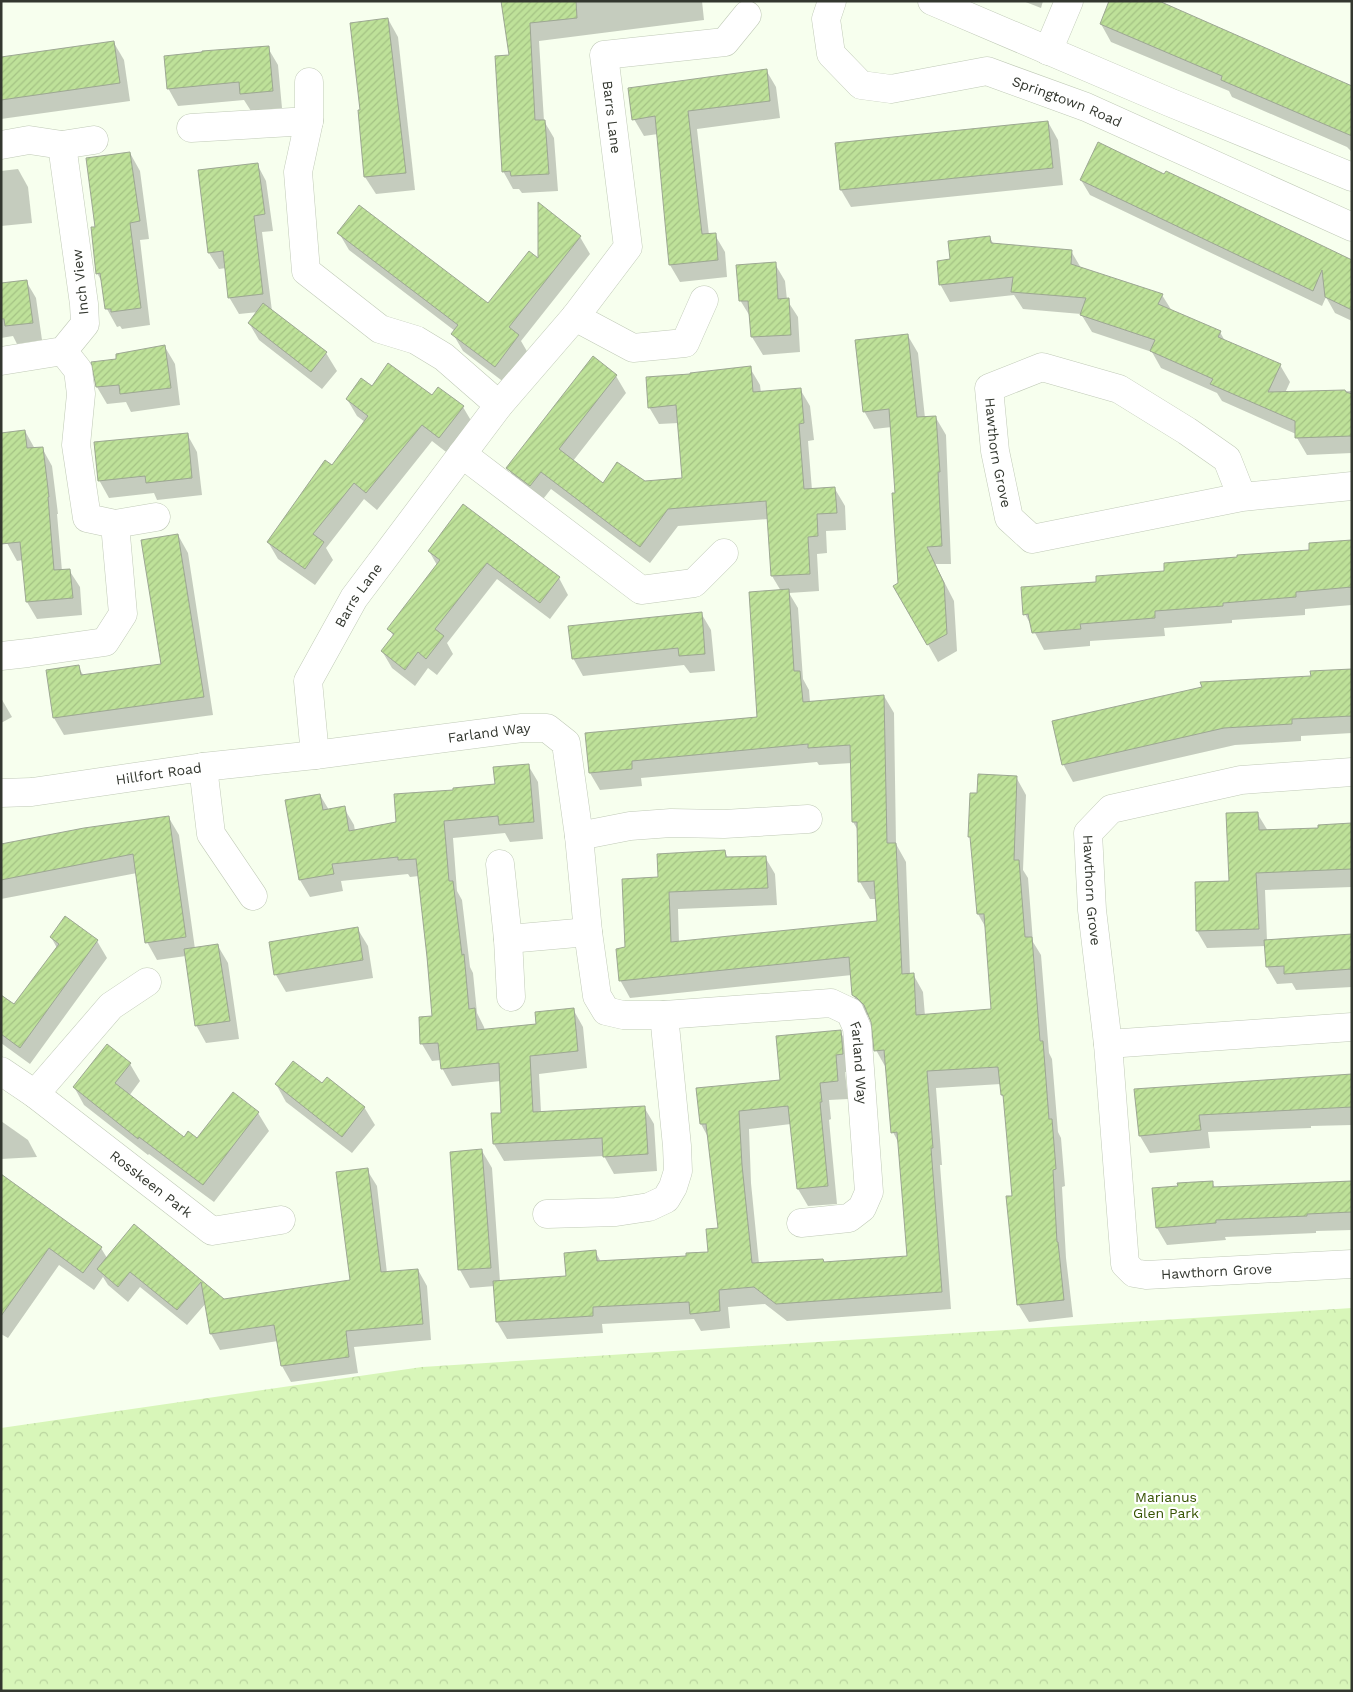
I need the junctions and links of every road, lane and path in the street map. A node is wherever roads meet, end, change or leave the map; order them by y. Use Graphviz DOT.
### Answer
graph roads {
  1 [pos="832,1"];
  2 [pos="932,1"];
  3 [pos="1068,1"];
  4 [pos="747,14"];
  5 [pos="1048,51"];
  6 [pos="308,82"];
  7 [pos="309,121"];
  8 [pos="191,128"];
  9 [pos="94,140"];
  10 [pos="1,145"];
  11 [pos="62,145"];
  12 [pos="1352,177"];
  13 [pos="1352,226"];
  14 [pos="704,300"];
  15 [pos="575,317"];
  16 [pos="63,351"];
  17 [pos="1,361"];
  18 [pos="499,404"];
  19 [pos="462,454"];
  20 [pos="1352,486"];
  21 [pos="1242,497"];
  22 [pos="156,517"];
  23 [pos="115,524"];
  24 [pos="724,553"];
  25 [pos="1,656"];
  26 [pos="315,755"];
  27 [pos="203,767"];
  28 [pos="1352,772"];
  29 [pos="1,793"];
  30 [pos="808,819"];
  31 [pos="579,836"];
  32 [pos="500,864"];
  33 [pos="253,896"];
  34 [pos="588,932"];
  35 [pos="508,939"];
  36 [pos="147,982"];
  37 [pos="511,996"];
  38 [pos="664,1015"];
  39 [pos="1352,1027"];
  40 [pos="1108,1044"];
  41 [pos="1,1071"];
  42 [pos="35,1094"];
  43 [pos="547,1214"];
  44 [pos="281,1220"];
  45 [pos="801,1223"];
  46 [pos="1352,1264"];
  1 -- 13 [label="street, Springtown Road"];
  2 -- 5 [label="street"];
  3 -- 5 [label="street"];
  4 -- 15 [label="street, Barrs Lane"];
  5 -- 12 [label="street"];
  6 -- 7 [label="street"];
  7 -- 8 [label="street"];
  7 -- 18 [label="street"];
  9 -- 11 [label="street"];
  10 -- 11 [label="street"];
  11 -- 16 [label="street, Inch View"];
  14 -- 15 [label="street"];
  15 -- 18 [label="street, Barrs Lane"];
  16 -- 17 [label="street"];
  16 -- 23 [label="street"];
  18 -- 19 [label="street, Barrs Lane"];
  19 -- 24 [label="street"];
  19 -- 26 [label="street, Barrs Lane"];
  20 -- 21 [label="street, Hawthorn Grove"];
  21 -- 21 [label="street, Hawthorn Grove"];
  22 -- 23 [label="street"];
  23 -- 25 [label="street"];
  26 -- 27 [label="street, Hillfort Road"];
  26 -- 31 [label="street, Farland Way"];
  27 -- 29 [label="street, Hillfort Road"];
  27 -- 33 [label="street"];
  28 -- 40 [label="street, Hawthorn Grove"];
  30 -- 31 [label="street"];
  31 -- 34 [label="street, Farland Way"];
  32 -- 35 [label="street"];
  34 -- 35 [label="street"];
  34 -- 38 [label="street, Farland Way"];
  35 -- 37 [label="street"];
  36 -- 42 [label="street"];
  38 -- 43 [label="street"];
  38 -- 45 [label="street, Farland Way"];
  39 -- 40 [label="street"];
  40 -- 46 [label="street, Hawthorn Grove"];
  41 -- 42 [label="street, Rosskeen Park"];
  42 -- 44 [label="street, Rosskeen Park"];
}
